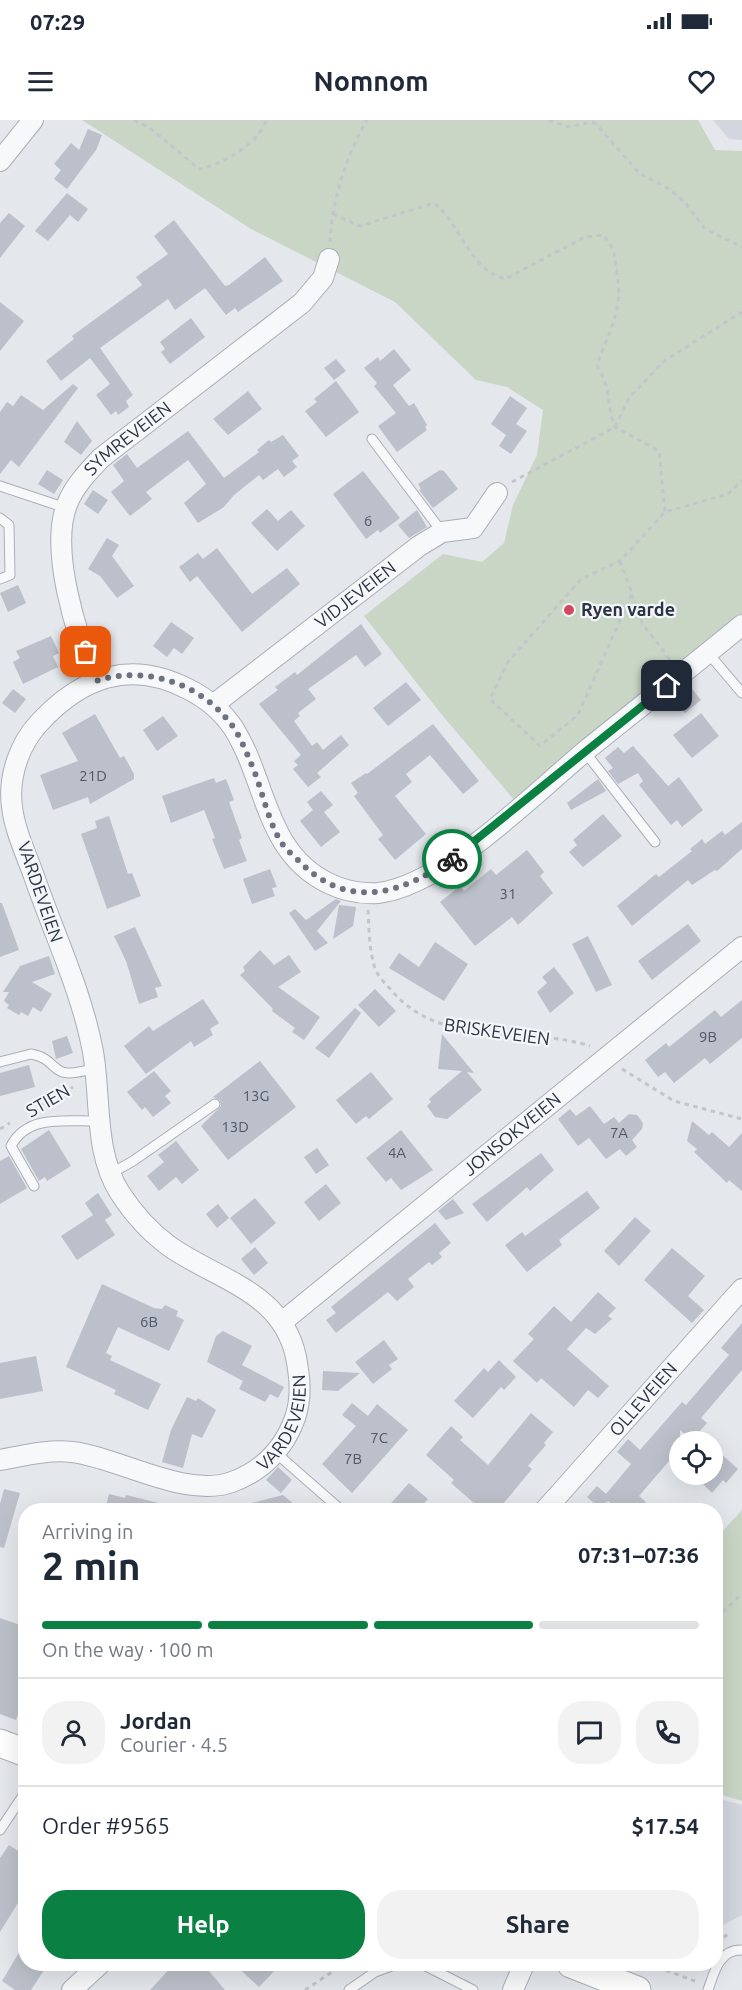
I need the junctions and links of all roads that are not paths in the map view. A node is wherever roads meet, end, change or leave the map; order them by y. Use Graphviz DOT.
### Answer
graph roads {
  1 [pos="33,120"];
  2 [pos="0,161"];
  3 [pos="330,259"];
  4 [pos="372,439"];
  5 [pos="0,486"];
  6 [pos="497,493"];
  7 [pos="66,508"];
  8 [pos="0,518"];
  9 [pos="442,532"];
  10 [pos="0,579"];
  11 [pos="742,625"];
  12 [pos="708,653"];
  13 [pos="96,681"];
  14 [pos="742,693"];
  15 [pos="213,705"];
  16 [pos="585,752"];
  17 [pos="655,842"];
  18 [pos="742,947"];
  19 [pos="0,1062"];
  20 [pos="95,1071"];
  21 [pos="215,1104"];
  22 [pos="100,1121"];
  23 [pos="110,1174"];
  24 [pos="34,1186"];
  25 [pos="742,1289"];
  26 [pos="282,1322"];
  27 [pos="276,1453"];
  28 [pos="0,1460"];
  29 [pos="333,1503"];
  30 [pos="551,1503"];
  31 [pos="0,1743"];
  32 [pos="18,1750"];
  33 [pos="18,1803"];
  34 [pos="0,1830"];
  35 [pos="742,1950"];
  36 [pos="723,1957"];
  37 [pos="92,1971"];
  38 [pos="378,1971"];
  39 [pos="436,1971"];
  40 [pos="521,1971"];
  41 [pos="589,1971"];
  42 [pos="715,1971"];
  43 [pos="72,1990"];
  44 [pos="349,1990"];
  45 [pos="473,1990"];
  46 [pos="513,1990"];
  47 [pos="637,1990"];
  48 [pos="708,1990"];
  1 -- 2 [label="street"];
  3 -- 7 [label="street, SYMREVEIEN"];
  4 -- 9 [label="lane"];
  5 -- 7 [label="lane"];
  6 -- 9 [label="street, VIDJEVEIEN"];
  7 -- 13 [label="street, SYMREVEIEN"];
  8 -- 10 [label="lane"];
  9 -- 15 [label="street, VIDJEVEIEN"];
  11 -- 12 [label="street, VARDEVEIEN"];
  12 -- 14 [label="lane"];
  12 -- 16 [label="street, VARDEVEIEN"];
  13 -- 15 [label="street, VARDEVEIEN"];
  13 -- 20 [label="street, VARDEVEIEN"];
  15 -- 16 [label="street, VARDEVEIEN"];
  16 -- 17 [label="lane"];
  18 -- 26 [label="street, JONSOKVEIEN"];
  19 -- 20 [label="lane"];
  20 -- 22 [label="street, VARDEVEIEN"];
  21 -- 23 [label="lane"];
  22 -- 23 [label="street, VARDEVEIEN"];
  22 -- 24 [label="lane"];
  23 -- 26 [label="street, VARDEVEIEN"];
  25 -- 30 [label="street, OLLEVEIEN"];
  26 -- 27 [label="street, VARDEVEIEN"];
  27 -- 28 [label="street, VARDEVEIEN"];
  27 -- 29 [label="lane"];
  31 -- 32 [label="street"];
  33 -- 34 [label="lane"];
  35 -- 36 [label="lane"];
  37 -- 43 [label="street"];
  38 -- 44 [label="lane"];
  39 -- 45 [label="lane"];
  40 -- 46 [label="street"];
  41 -- 47 [label="street"];
  42 -- 48 [label="lane"];
}
